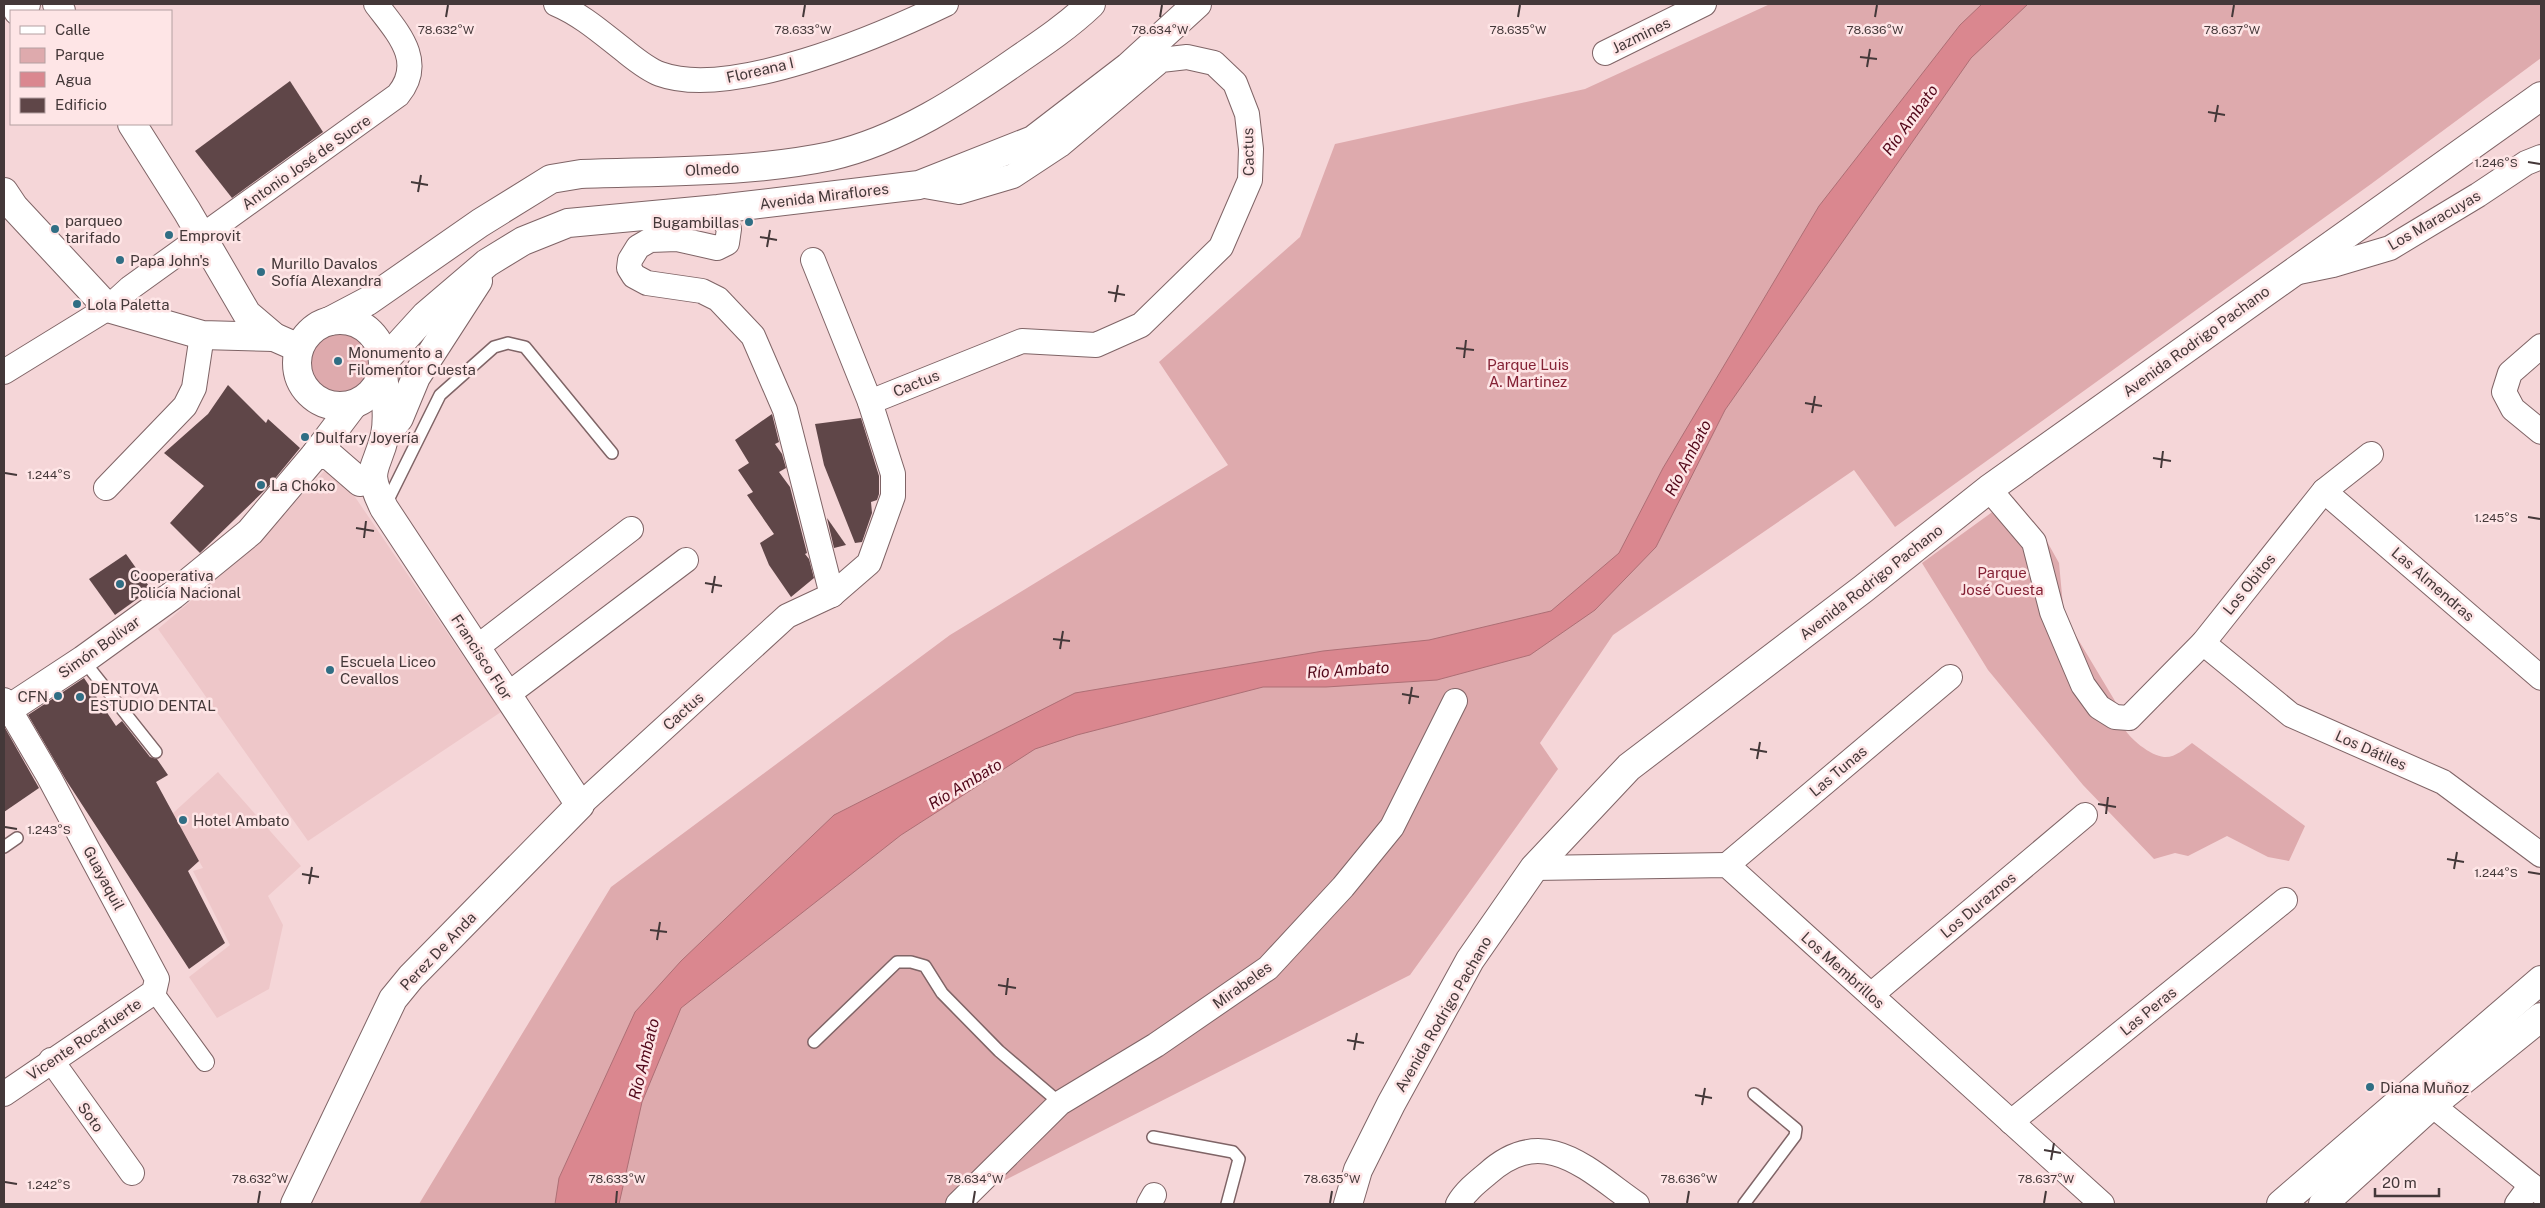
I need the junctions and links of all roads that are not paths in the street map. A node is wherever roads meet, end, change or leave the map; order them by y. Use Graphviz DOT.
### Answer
graph roads {
  1 [pos="376,4"];
  2 [pos="556,4"];
  3 [pos="946,4"];
  4 [pos="1091,4"];
  5 [pos="1197,4"];
  6 [pos="1704,4"];
  7 [pos="1605,53"];
  8 [pos="2541,96"];
  9 [pos="133,125"];
  10 [pos="2541,157"];
  11 [pos="919,184"];
  12 [pos="4,192"];
  13 [pos="718,209"];
  14 [pos="202,236"];
  15 [pos="814,260"];
  16 [pos="487,263"];
  17 [pos="2290,274"];
  18 [pos="108,308"];
  19 [pos="330,321"];
  20 [pos="202,335"];
  21 [pos="274,337"];
  22 [pos="2541,346"];
  23 [pos="299,348"];
  24 [pos="383,368"];
  25 [pos="4,372"];
  26 [pos="870,402"];
  27 [pos="356,403"];
  28 [pos="2541,432"];
  29 [pos="385,435"];
  30 [pos="316,454"];
  31 [pos="612,454"];
  32 [pos="2371,454"];
  33 [pos="360,482"];
  34 [pos="106,488"];
  35 [pos="1989,490"];
  36 [pos="2324,491"];
  37 [pos="384,508"];
  38 [pos="631,529"];
  39 [pos="686,560"];
  40 [pos="832,595"];
  41 [pos="2202,643"];
  42 [pos="476,648"];
  43 [pos="83,660"];
  44 [pos="1950,677"];
  45 [pos="2541,678"];
  46 [pos="507,695"];
  47 [pos="1455,700"];
  48 [pos="5,707"];
  49 [pos="156,752"];
  50 [pos="580,805"];
  51 [pos="2085,815"];
  52 [pos="17,838"];
  53 [pos="4,847"];
  54 [pos="2541,855"];
  55 [pos="1727,865"];
  56 [pos="1534,868"];
  57 [pos="2285,900"];
  58 [pos="2541,980"];
  59 [pos="156,985"];
  60 [pos="1871,995"];
  61 [pos="2541,1017"];
  62 [pos="814,1042"];
  63 [pos="51,1060"];
  64 [pos="205,1062"];
  65 [pos="4,1094"];
  66 [pos="1754,1094"];
  67 [pos="2424,1096"];
  68 [pos="1060,1103"];
  69 [pos="2011,1122"];
  70 [pos="1153,1137"];
  71 [pos="132,1173"];
  72 [pos="2536,1189"];
  73 [pos="295,1204"];
  74 [pos="958,1204"];
  75 [pos="1227,1204"];
  76 [pos="1348,1204"];
  77 [pos="1458,1204"];
  78 [pos="1638,1204"];
  79 [pos="1744,1204"];
  80 [pos="2102,1204"];
  81 [pos="2281,1204"];
  82 [pos="2323,1204"];
  83 [pos="2517,1204"];
  1 -- 14 [label="street, Antonio José de Sucre"];
  2 -- 3 [label="street, Floreana I"];
  4 -- 19 [label="main road, Olmedo"];
  5 -- 11 [label="main road, Avenida Miraflores"];
  6 -- 7 [label="street, Jazmines"];
  8 -- 17 [label="main road, Avenida Rodrigo Pachano"];
  9 -- 14 [label="main road"];
  10 -- 17 [label="street, Los Maracuyas"];
  11 -- 13 [label="main road, Avenida Miraflores"];
  11 -- 26 [label="street, Cactus"];
  12 -- 18 [label="main road"];
  13 -- 16 [label="main road, Avenida Miraflores"];
  13 -- 40 [label="street"];
  14 -- 18 [label="street, Antonio José de Sucre"];
  14 -- 21 [label="main road"];
  15 -- 26 [label="street, Cactus"];
  16 -- 24 [label="main road, Avenida Miraflores"];
  16 -- 29 [label="main road"];
  17 -- 35 [label="main road, Avenida Rodrigo Pachano"];
  18 -- 20 [label="main road"];
  18 -- 25 [label="street, Antonio José de Sucre"];
  19 -- 23 [label="main road"];
  19 -- 24 [label="main road"];
  20 -- 21 [label="main road"];
  20 -- 34 [label="street"];
  21 -- 23 [label="main road"];
  22 -- 28 [label="street"];
  23 -- 27 [label="main road"];
  24 -- 27 [label="main road"];
  24 -- 29 [label="main road"];
  26 -- 40 [label="street, Cactus"];
  27 -- 30 [label="main road, Simón Bolívar"];
  27 -- 33 [label="main road"];
  29 -- 37 [label="main road"];
  30 -- 33 [label="main road"];
  30 -- 43 [label="main road, Simón Bolívar"];
  31 -- 37 [label="lane"];
  32 -- 36 [label="street, Los Obitos"];
  33 -- 37 [label="main road"];
  35 -- 41 [label="street, Los Obitos"];
  35 -- 56 [label="main road, Avenida Rodrigo Pachano"];
  36 -- 41 [label="street, Los Obitos"];
  36 -- 45 [label="street, Las Almendras"];
  37 -- 42 [label="main road, Francisco Flor"];
  38 -- 42 [label="street"];
  39 -- 46 [label="street"];
  40 -- 50 [label="street, Cactus"];
  41 -- 54 [label="street, Los Dátiles"];
  42 -- 46 [label="main road, Francisco Flor"];
  43 -- 48 [label="main road, Simón Bolívar"];
  43 -- 49 [label="lane"];
  44 -- 55 [label="street, Las Tunas"];
  46 -- 50 [label="main road, Francisco Flor"];
  47 -- 68 [label="street, Mirabeles"];
  48 -- 59 [label="street, Guayaquil"];
  50 -- 73 [label="main road, Perez De Anda"];
  51 -- 60 [label="street, Los Duraznos"];
  52 -- 53 [label="lane"];
  55 -- 56 [label="street"];
  55 -- 60 [label="street, Los Membrillos"];
  56 -- 76 [label="main road, Avenida Rodrigo Pachano"];
  57 -- 69 [label="street, Las Peras"];
  58 -- 67 [label="main road"];
  59 -- 63 [label="street, Vicente Rocafuerte"];
  59 -- 64 [label="street"];
  60 -- 69 [label="street, Los Membrillos"];
  61 -- 67 [label="main road"];
  62 -- 68 [label="lane"];
  63 -- 65 [label="street, Vicente Rocafuerte"];
  63 -- 71 [label="street, Soto"];
  66 -- 79 [label="lane"];
  67 -- 72 [label="street"];
  67 -- 81 [label="main road"];
  67 -- 82 [label="main road"];
  68 -- 74 [label="street, Mirabeles"];
  69 -- 80 [label="street, Los Membrillos"];
  70 -- 75 [label="lane"];
  72 -- 83 [label="street"];
  77 -- 78 [label="street"];
}
